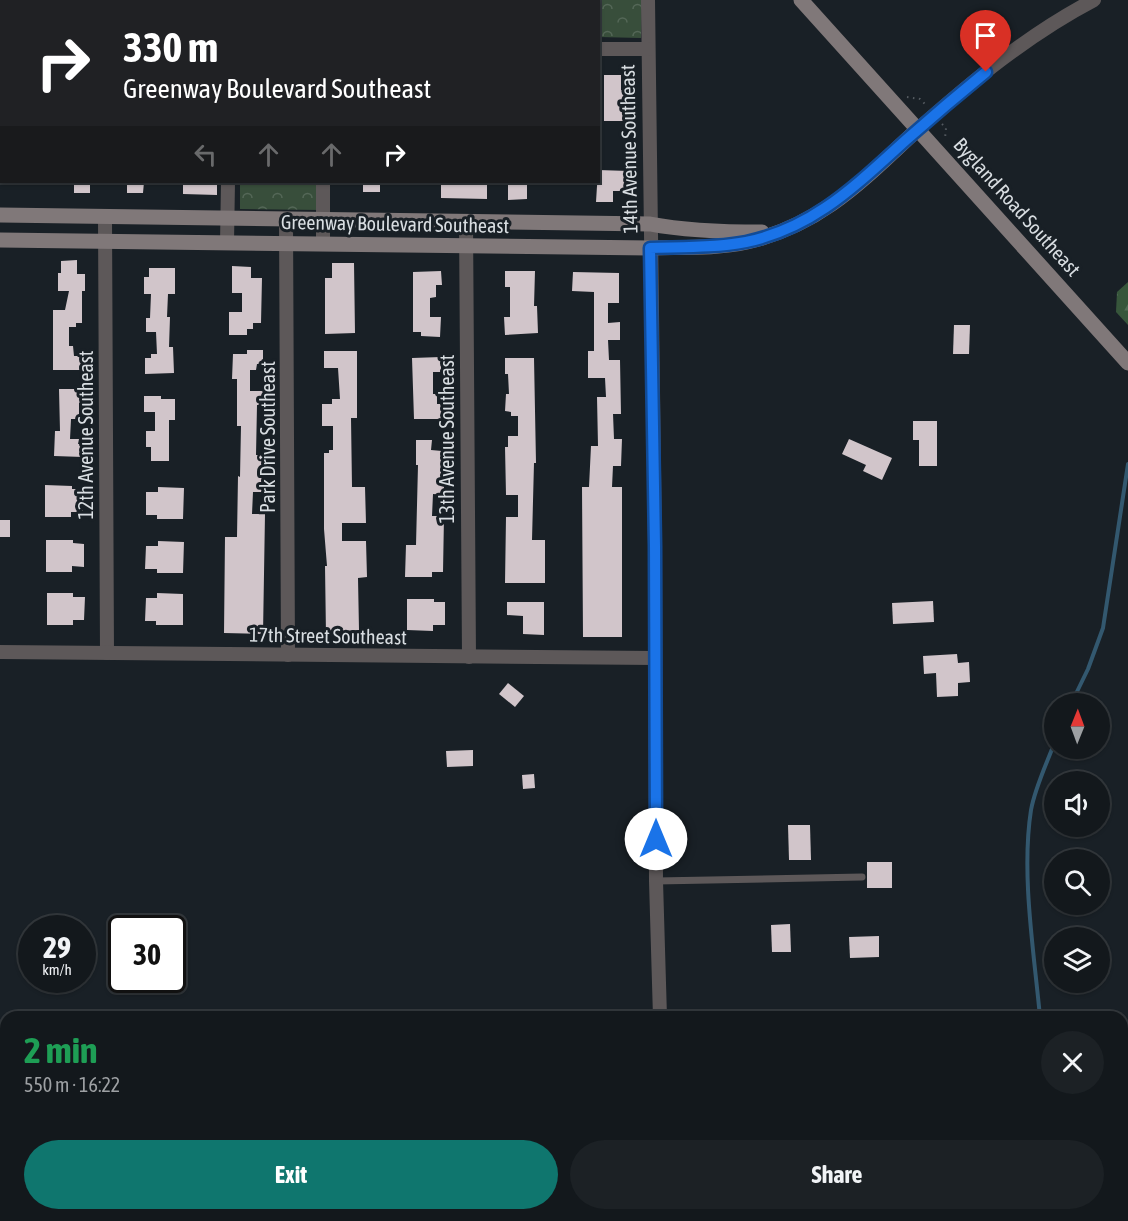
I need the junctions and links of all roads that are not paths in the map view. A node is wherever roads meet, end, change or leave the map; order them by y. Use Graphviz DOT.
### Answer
graph roads {
  1 [pos="648,0"];
  2 [pos="801,0"];
  3 [pos="1094,0"];
  4 [pos="648,49"];
  5 [pos="600,50"];
  6 [pos="918,129"];
  7 [pos="228,183"];
  8 [pos="323,183"];
  9 [pos="0,215"];
  10 [pos="105,216"];
  11 [pos="228,218"];
  12 [pos="286,219"];
  13 [pos="323,219"];
  14 [pos="466,221"];
  15 [pos="650,224"];
  16 [pos="786,229"];
  17 [pos="0,240"];
  18 [pos="105,241"];
  19 [pos="227,243"];
  20 [pos="286,243"];
  21 [pos="323,244"];
  22 [pos="465,246"];
  23 [pos="650,248"];
  24 [pos="1128,363"];
  25 [pos="0,652"];
  26 [pos="107,653"];
  27 [pos="288,654"];
  28 [pos="469,657"];
  29 [pos="655,658"];
  30 [pos="862,877"];
  31 [pos="656,881"];
  32 [pos="660,1011"];
  1 -- 4 [label="street, 14th Avenue Southeast"];
  2 -- 6 [label="street, Bygland Road Southeast"];
  3 -- 6 [label="street"];
  4 -- 5 [label="street"];
  4 -- 15 [label="street, 14th Avenue Southeast"];
  6 -- 16 [label="street, Greenway Boulevard Southeast"];
  6 -- 24 [label="street, Bygland Road Southeast"];
  7 -- 11 [label="street"];
  8 -- 13 [label="street"];
  9 -- 10 [label="street, Greenway Boulevard Southeast"];
  10 -- 11 [label="street, Greenway Boulevard Southeast"];
  10 -- 18 [label="street, 12th Avenue Southeast"];
  11 -- 12 [label="street, Greenway Boulevard Southeast"];
  11 -- 19 [label="street"];
  12 -- 13 [label="street, Greenway Boulevard Southeast"];
  12 -- 20 [label="street, Park Drive Southeast"];
  13 -- 14 [label="street, Greenway Boulevard Southeast"];
  13 -- 21 [label="street"];
  14 -- 15 [label="street, Greenway Boulevard Southeast"];
  14 -- 22 [label="street, 13th Avenue Southeast"];
  15 -- 16 [label="street, Greenway Boulevard Southeast"];
  15 -- 23 [label="street, 14th Avenue Southeast"];
  16 -- 23 [label="street, Greenway Boulevard Southeast"];
  17 -- 18 [label="street, Greenway Boulevard Southeast"];
  18 -- 19 [label="street, Greenway Boulevard Southeast"];
  18 -- 26 [label="street, 12th Avenue Southeast"];
  19 -- 20 [label="street, Greenway Boulevard Southeast"];
  20 -- 21 [label="street, Greenway Boulevard Southeast"];
  20 -- 27 [label="street, Park Drive Southeast"];
  21 -- 22 [label="street, Greenway Boulevard Southeast"];
  22 -- 23 [label="street, Greenway Boulevard Southeast"];
  22 -- 28 [label="street, 13th Avenue Southeast"];
  23 -- 29 [label="street, 14th Avenue Southeast"];
  25 -- 26 [label="street, 17th Street Southeast"];
  26 -- 27 [label="street, 17th Street Southeast"];
  27 -- 28 [label="street, 17th Street Southeast"];
  28 -- 29 [label="street, 17th Street Southeast"];
  29 -- 31 [label="street, 14th Avenue Southeast"];
  30 -- 31 [label="lane"];
  31 -- 32 [label="street, 14th Avenue Southeast"];
}
